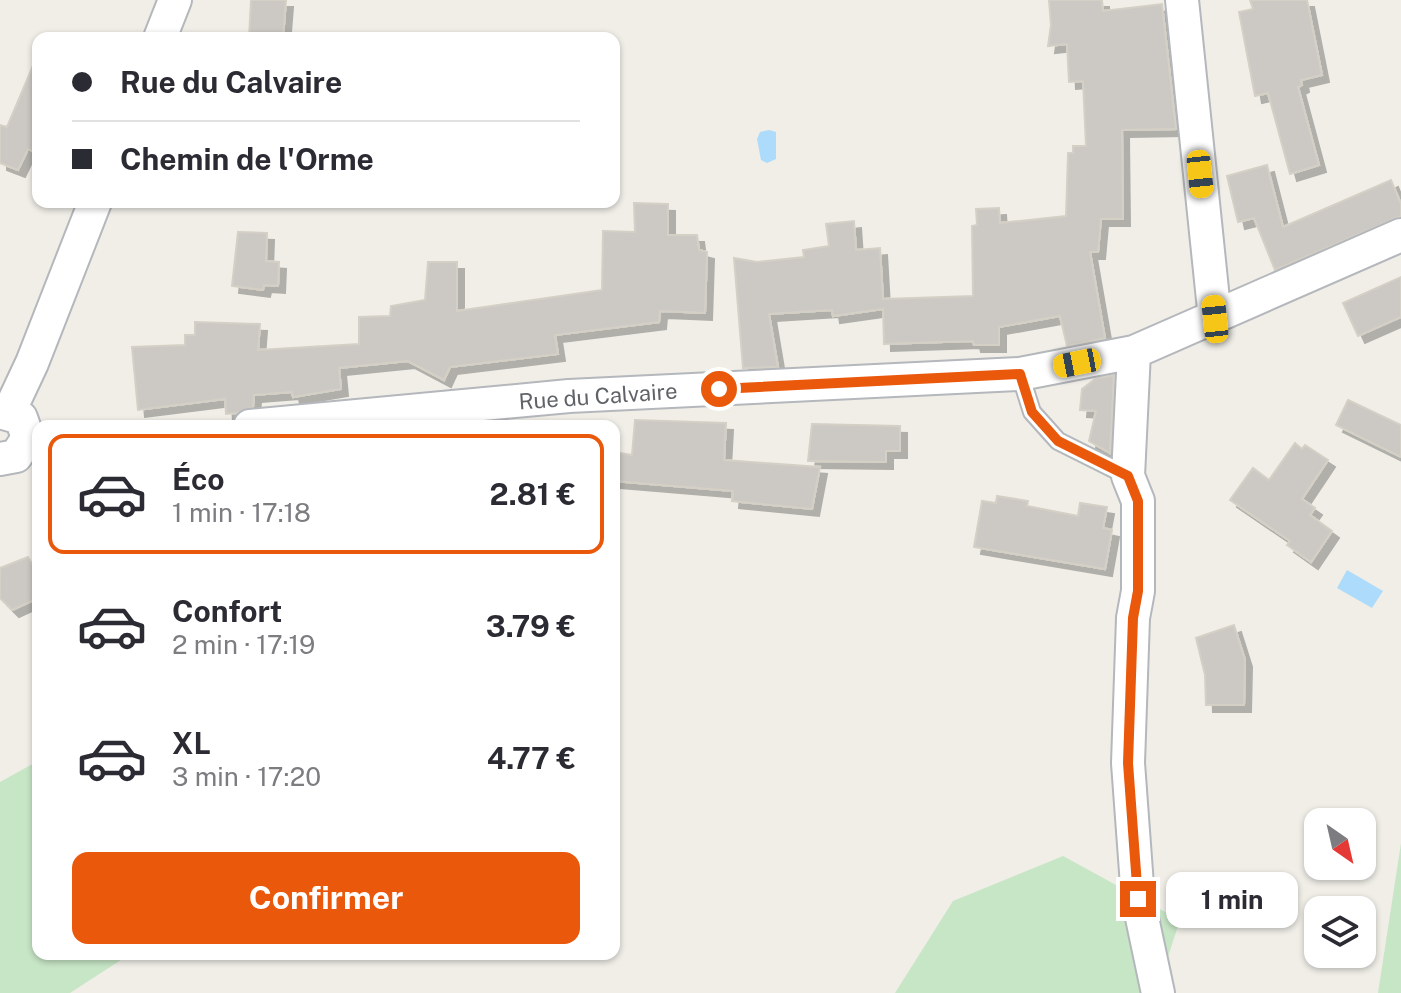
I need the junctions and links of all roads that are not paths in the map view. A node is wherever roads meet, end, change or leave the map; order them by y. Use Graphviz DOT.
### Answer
graph roads {
  1 [pos="175,0"];
  2 [pos="1182,0"];
  3 [pos="162,32"];
  4 [pos="93,208"];
  5 [pos="1401,235"];
  6 [pos="1215,319"];
  7 [pos="1134,352"];
  8 [pos="1020,374"];
  9 [pos="4,412"];
  10 [pos="314,420"];
  11 [pos="21,449"];
  12 [pos="1128,476"];
  13 [pos="1158,993"];
  1 -- 3 [label="street"];
  2 -- 6 [label="street"];
  4 -- 9 [label="street"];
  5 -- 6 [label="street, Rue du Calvaire"];
  6 -- 7 [label="street, Rue du Calvaire"];
  7 -- 8 [label="street, Rue du Calvaire"];
  7 -- 12 [label="street"];
  8 -- 10 [label="street, Rue du Calvaire"];
  8 -- 12 [label="lane"];
  9 -- 11 [label="street"];
  12 -- 13 [label="street"];
}
